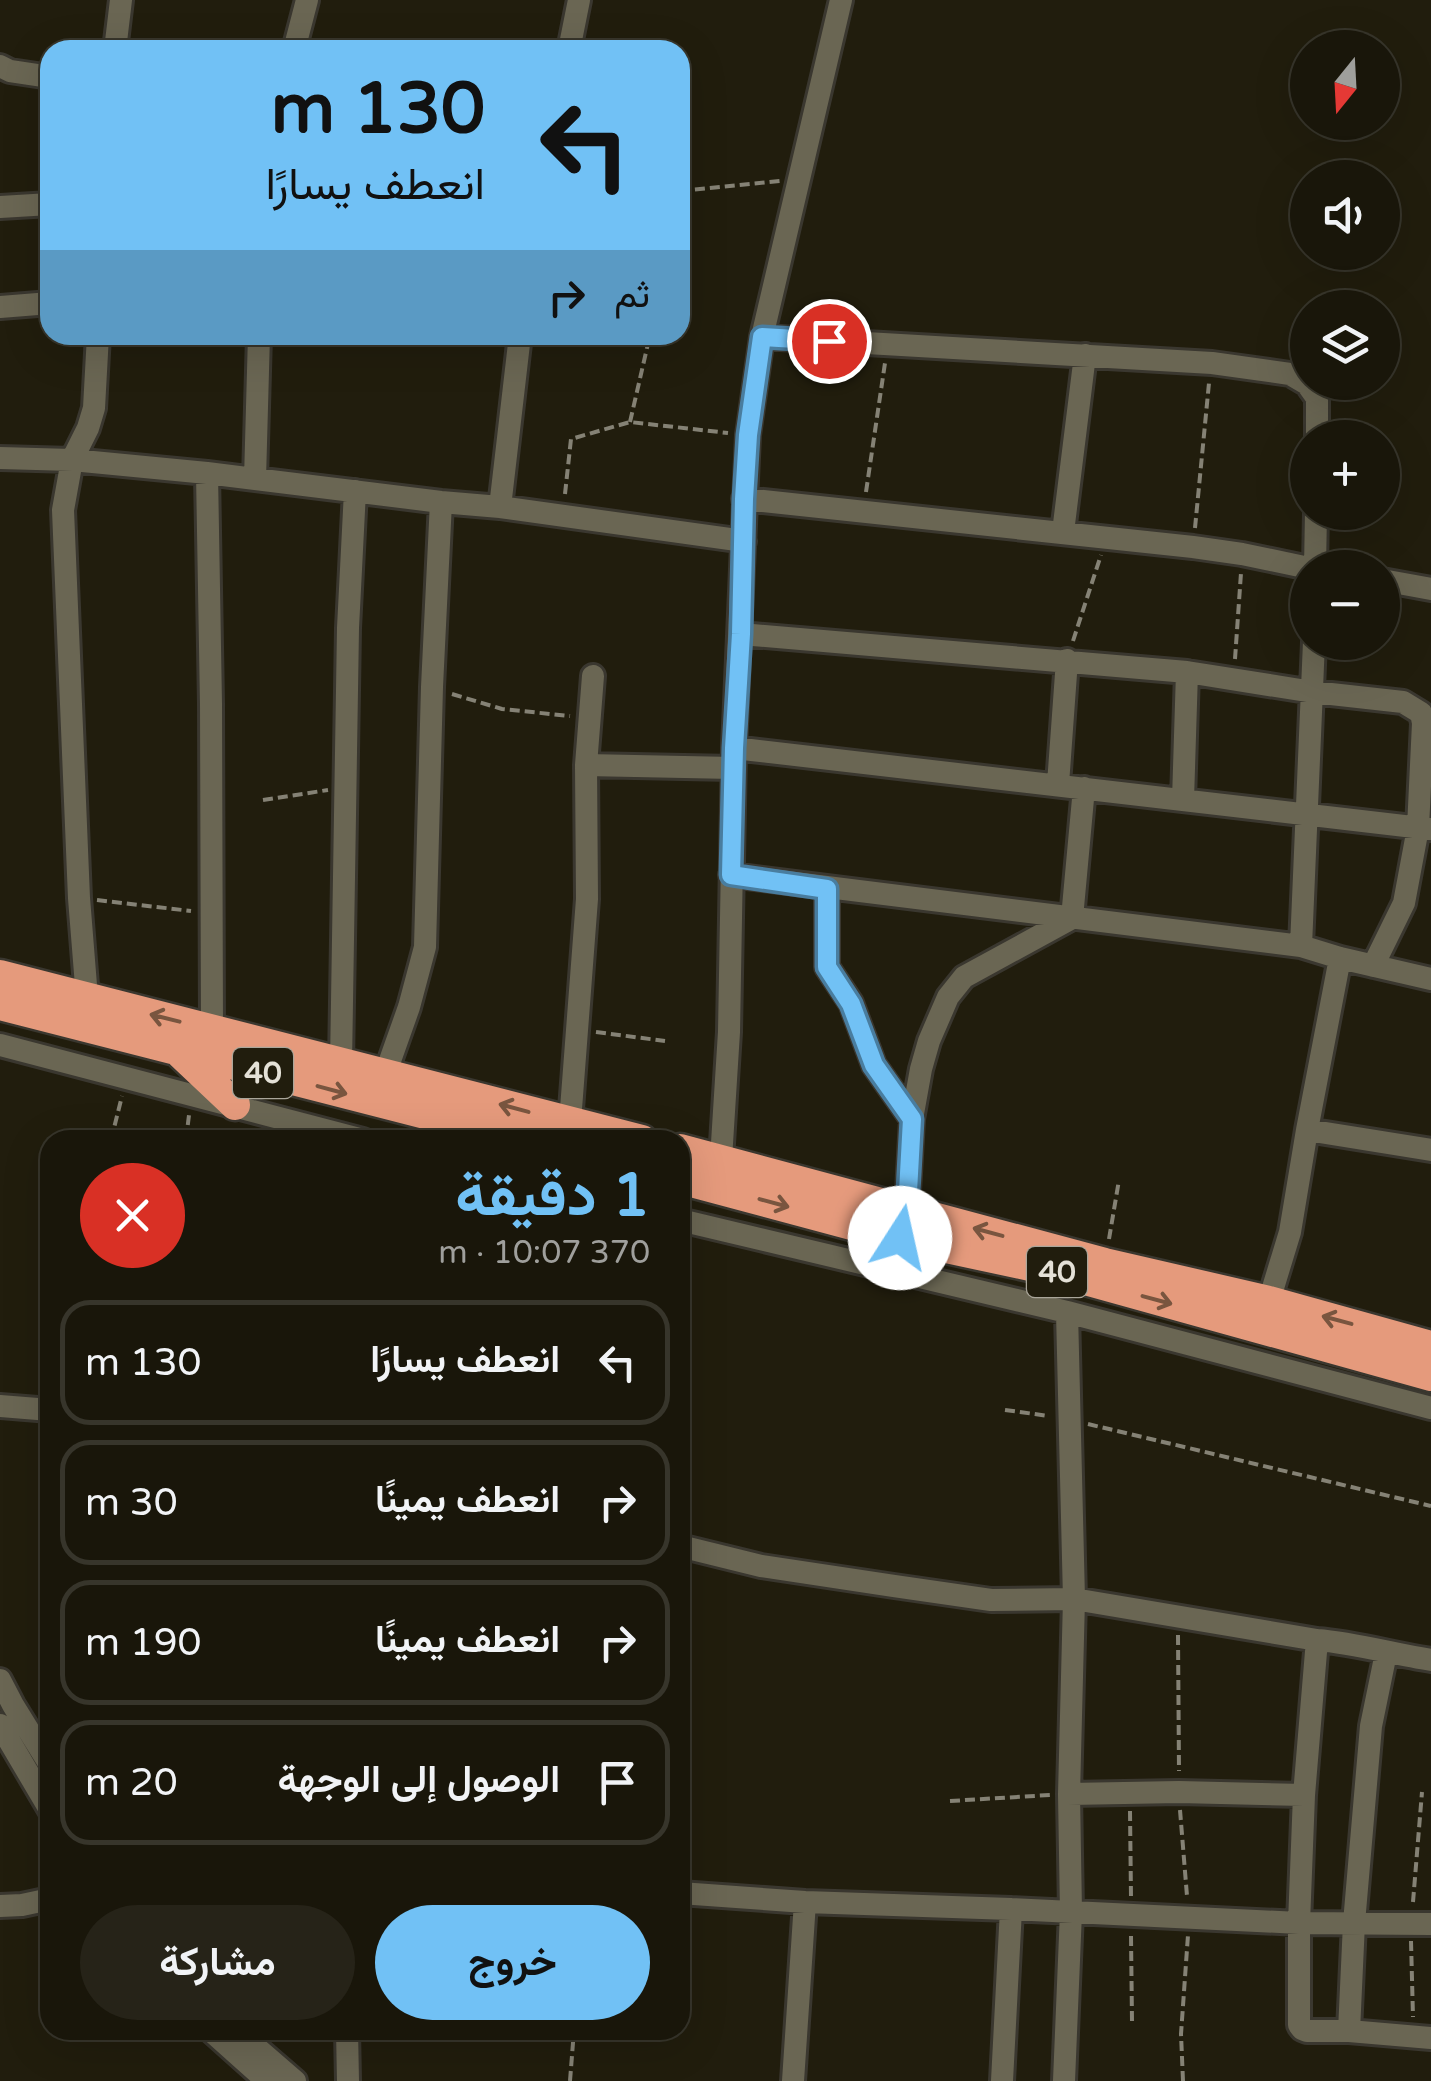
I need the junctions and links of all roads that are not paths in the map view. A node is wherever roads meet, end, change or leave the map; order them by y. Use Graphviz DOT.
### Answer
graph roads {
  1 [pos="122,0"];
  2 [pos="307,0"];
  3 [pos="579,0"];
  4 [pos="841,0"];
  5 [pos="116,40"];
  6 [pos="297,40"];
  7 [pos="570,40"];
  8 [pos="0,66"];
  9 [pos="40,76"];
  10 [pos="40,205"];
  11 [pos="0,207"];
  12 [pos="40,304"];
  13 [pos="0,307"];
  14 [pos="762,337"];
  15 [pos="97,345"];
  16 [pos="259,345"];
  17 [pos="519,345"];
  18 [pos="1086,355"];
  19 [pos="1317,420"];
  20 [pos="0,458"];
  21 [pos="72,460"];
  22 [pos="207,473"];
  23 [pos="255,479"];
  24 [pos="354,491"];
  25 [pos="744,499"];
  26 [pos="441,502"];
  27 [pos="500,506"];
  28 [pos="1063,532"];
  29 [pos="744,541"];
  30 [pos="1290,564"];
  31 [pos="1400,583"];
  32 [pos="1431,589"];
  33 [pos="741,634"];
  34 [pos="1067,660"];
  35 [pos="1314,660"];
  36 [pos="1187,672"];
  37 [pos="593,676"];
  38 [pos="1313,692"];
  39 [pos="734,758"];
  40 [pos="586,766"];
  41 [pos="1058,784"];
  42 [pos="1084,788"];
  43 [pos="1183,800"];
  44 [pos="1308,814"];
  45 [pos="1424,828"];
  46 [pos="731,875"];
  47 [pos="827,889"];
  48 [pos="1072,918"];
  49 [pos="1301,946"];
  50 [pos="1340,958"];
  51 [pos="1373,966"];
  52 [pos="0,975"];
  53 [pos="1431,980"];
  54 [pos="87,998"];
  55 [pos="0,1005"];
  56 [pos="212,1029"];
  57 [pos="0,1045"];
  58 [pos="179,1052"];
  59 [pos="342,1064"];
  60 [pos="380,1088"];
  61 [pos="235,1105"];
  62 [pos="912,1119"];
  63 [pos="570,1122"];
  64 [pos="326,1130"];
  65 [pos="499,1130"];
  66 [pos="602,1130"];
  67 [pos="1307,1130"];
  68 [pos="1431,1150"];
  69 [pos="690,1152"];
  70 [pos="720,1159"];
  71 [pos="690,1181"];
  72 [pos="690,1222"];
  73 [pos="904,1224"];
  74 [pos="1269,1301"];
  75 [pos="1066,1312"];
  76 [pos="1431,1346"];
  77 [pos="1431,1376"];
  78 [pos="0,1406"];
  79 [pos="1431,1408"];
  80 [pos="40,1409"];
  81 [pos="690,1548"];
  82 [pos="1074,1599"];
  83 [pos="1317,1640"];
  84 [pos="1386,1653"];
  85 [pos="1431,1660"];
  86 [pos="0,1680"];
  87 [pos="0,1725"];
  88 [pos="39,1754"];
  89 [pos="1068,1794"];
  90 [pos="1304,1795"];
  91 [pos="690,1894"];
  92 [pos="40,1901"];
  93 [pos="805,1902"];
  94 [pos="0,1906"];
  95 [pos="1011,1908"];
  96 [pos="1071,1912"];
  97 [pos="1300,1923"];
  98 [pos="1354,1923"];
  99 [pos="1431,1924"];
  100 [pos="1349,2031"];
  101 [pos="1431,2038"];
  102 [pos="221,2040"];
  103 [pos="248,2040"];
  104 [pos="347,2040"];
  105 [pos="268,2081"];
  106 [pos="295,2081"];
  107 [pos="348,2081"];
  108 [pos="793,2081"];
  109 [pos="1002,2081"];
  110 [pos="1064,2081"];
  1 -- 5 [label="street"];
  2 -- 6 [label="street"];
  3 -- 7 [label="street"];
  4 -- 14 [label="street"];
  8 -- 9 [label="street"];
  10 -- 11 [label="street"];
  12 -- 13 [label="street"];
  14 -- 18 [label="street"];
  14 -- 25 [label="street"];
  15 -- 21 [label="street"];
  16 -- 23 [label="street"];
  17 -- 27 [label="street"];
  18 -- 19 [label="street"];
  18 -- 28 [label="street"];
  20 -- 21 [label="street"];
  21 -- 22 [label="street"];
  21 -- 54 [label="street"];
  22 -- 23 [label="street"];
  22 -- 56 [label="street"];
  23 -- 24 [label="street"];
  24 -- 26 [label="street"];
  24 -- 59 [label="street"];
  25 -- 28 [label="street"];
  25 -- 29 [label="street"];
  26 -- 27 [label="street"];
  26 -- 60 [label="street"];
  27 -- 29 [label="street"];
  28 -- 30 [label="street"];
  29 -- 33 [label="street"];
  31 -- 32 [label="street"];
  33 -- 34 [label="street"];
  33 -- 39 [label="street"];
  34 -- 36 [label="street"];
  34 -- 41 [label="street"];
  35 -- 38 [label="street"];
  36 -- 38 [label="street"];
  36 -- 43 [label="street"];
  37 -- 40 [label="street"];
  38 -- 44 [label="street"];
  38 -- 45 [label="street"];
  39 -- 40 [label="street"];
  39 -- 41 [label="street"];
  39 -- 46 [label="street"];
  40 -- 63 [label="street"];
  41 -- 42 [label="street"];
  42 -- 43 [label="street"];
  42 -- 48 [label="street"];
  43 -- 44 [label="street"];
  44 -- 45 [label="street"];
  44 -- 49 [label="street"];
  45 -- 51 [label="street"];
  46 -- 47 [label="street"];
  46 -- 70 [label="street"];
  47 -- 48 [label="street"];
  47 -- 62 [label="street"];
  48 -- 49 [label="street"];
  48 -- 62 [label="street"];
  49 -- 50 [label="street"];
  50 -- 51 [label="street"];
  50 -- 67 [label="street"];
  51 -- 53 [label="street"];
  52 -- 54 [label="highway, 40"];
  56 -- 54 [label="highway, 40, one-way"];
  55 -- 58 [label="highway, 40"];
  56 -- 59 [label="highway, 40"];
  57 -- 61 [label="street"];
  58 -- 60 [label="highway, 40, one-way"];
  58 -- 61 [label="highway"];
  59 -- 60 [label="highway, 40"];
  63 -- 60 [label="highway, 40, one-way"];
  60 -- 65 [label="highway, 40"];
  61 -- 64 [label="street"];
  62 -- 73 [label="street"];
  63 -- 66 [label="highway, 40"];
  67 -- 68 [label="street"];
  67 -- 74 [label="street"];
  69 -- 70 [label="highway, 40"];
  70 -- 73 [label="highway, 40"];
  71 -- 73 [label="highway, 40, one-way"];
  72 -- 75 [label="street"];
  74 -- 73 [label="highway, 40, one-way"];
  73 -- 77 [label="highway, 40, one-way"];
  76 -- 74 [label="highway, 40, one-way"];
  75 -- 79 [label="street"];
  75 -- 82 [label="street"];
  78 -- 80 [label="street"];
  81 -- 82 [label="street"];
  82 -- 83 [label="street"];
  82 -- 89 [label="street"];
  83 -- 84 [label="street"];
  83 -- 90 [label="street"];
  84 -- 85 [label="street"];
  84 -- 98 [label="street"];
  86 -- 88 [label="street"];
  87 -- 88 [label="street"];
  89 -- 90 [label="street"];
  89 -- 96 [label="street"];
  90 -- 97 [label="street"];
  91 -- 93 [label="street"];
  92 -- 94 [label="street"];
  93 -- 95 [label="street"];
  93 -- 108 [label="street"];
  95 -- 96 [label="street"];
  95 -- 109 [label="street"];
  96 -- 97 [label="street"];
  96 -- 110 [label="street"];
  97 -- 98 [label="street"];
  97 -- 100 [label="street"];
  98 -- 99 [label="street"];
  98 -- 100 [label="street"];
  100 -- 101 [label="street"];
  102 -- 105 [label="street"];
  103 -- 106 [label="street"];
  104 -- 107 [label="street"];
}
